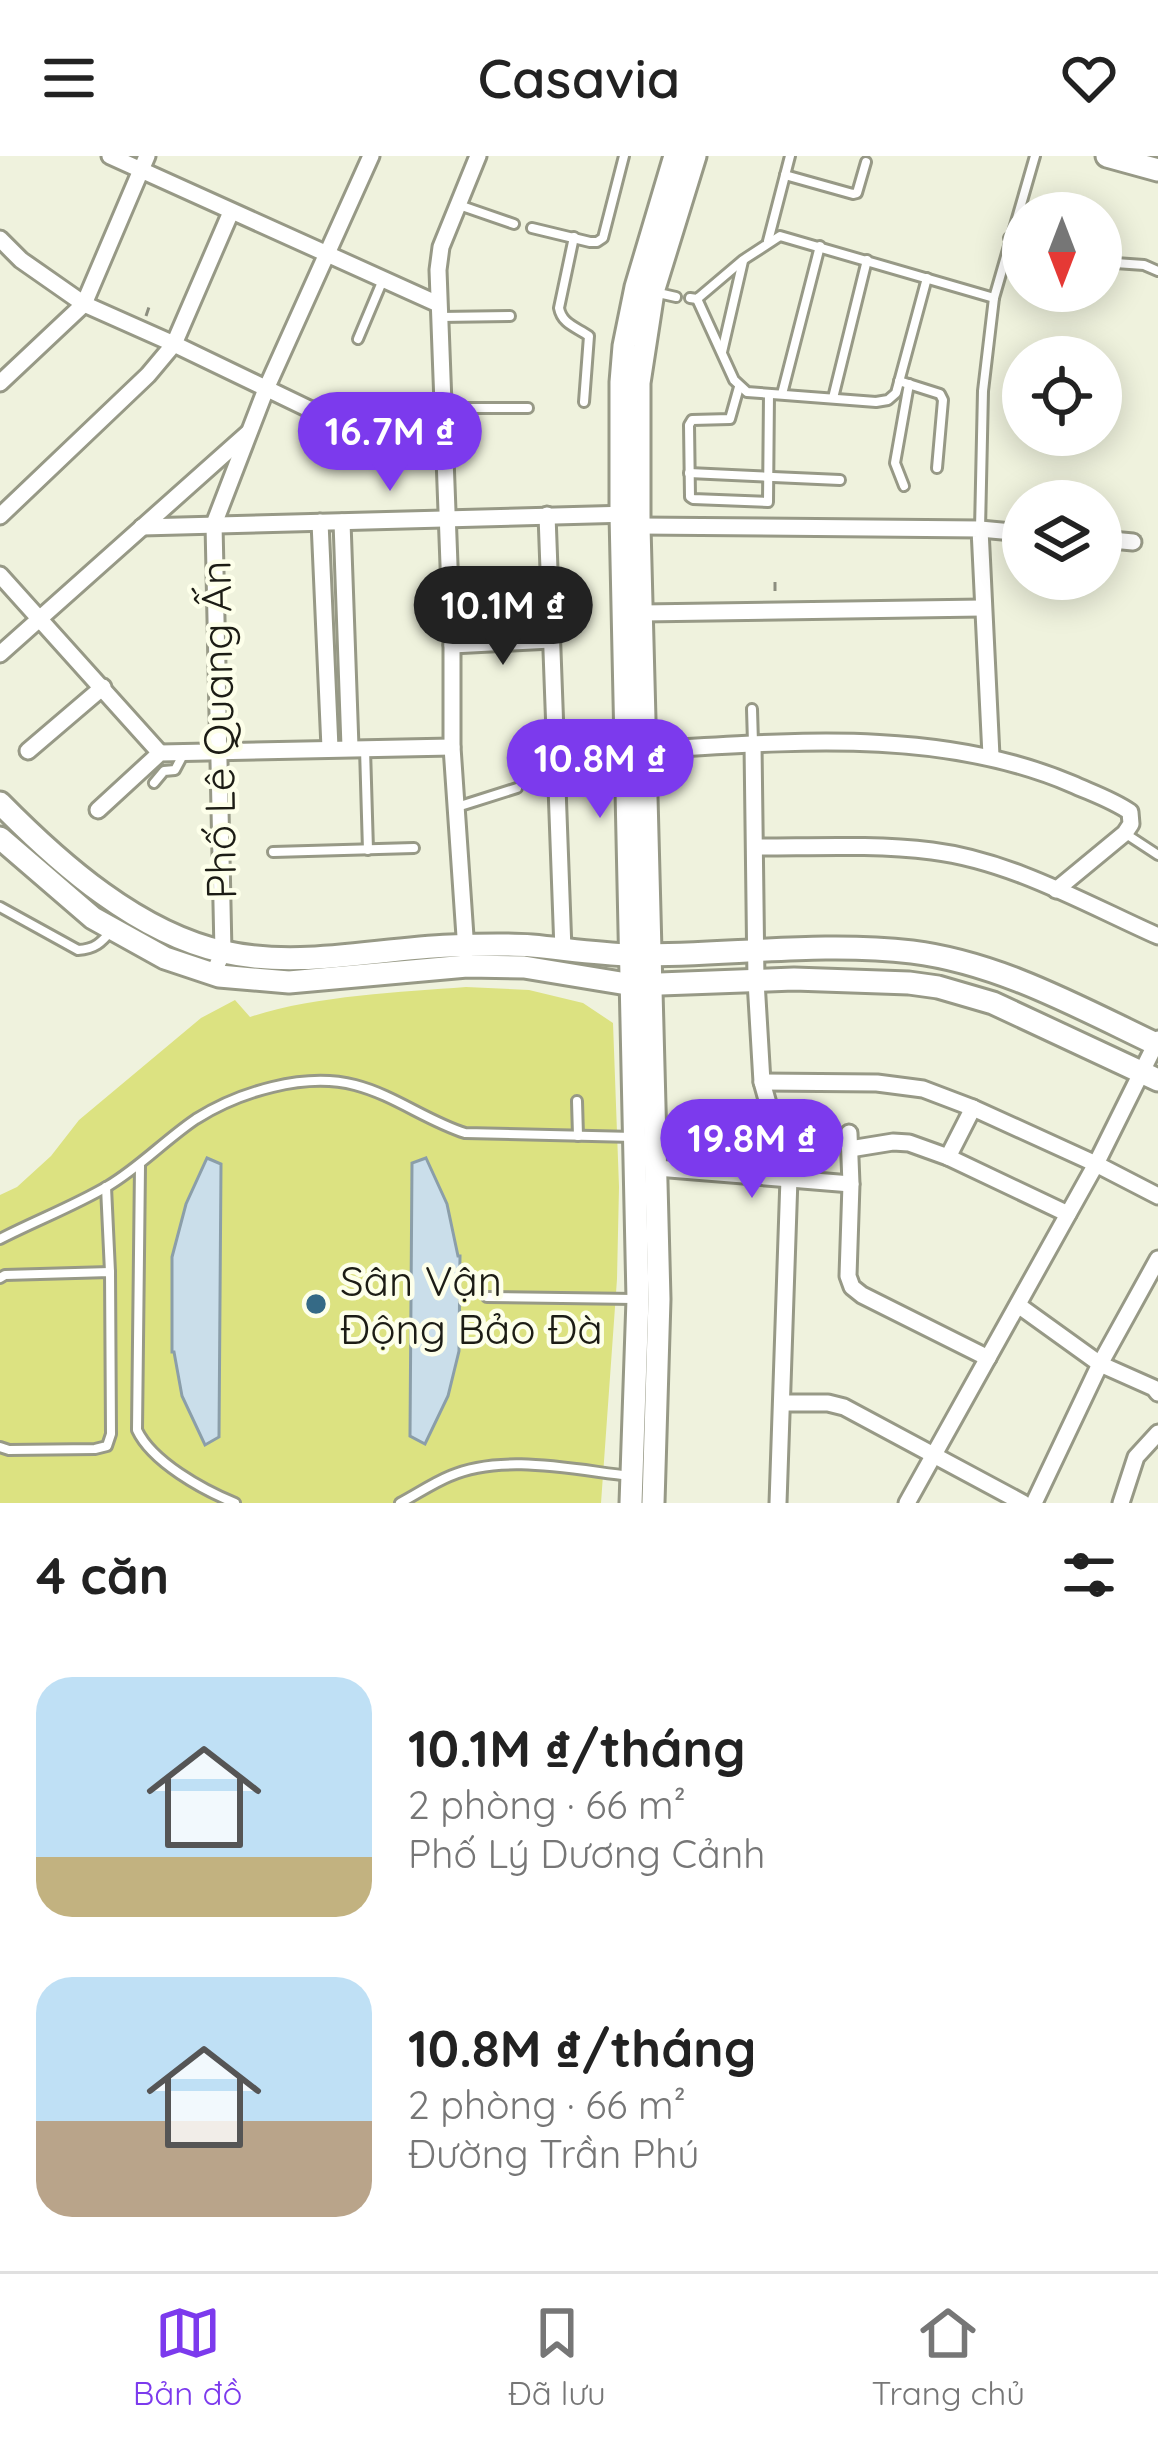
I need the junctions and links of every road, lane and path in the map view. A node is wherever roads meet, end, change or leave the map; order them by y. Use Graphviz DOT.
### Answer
graph roads {
  1 [pos="110,156"];
  2 [pos="371,156"];
  3 [pos="478,156"];
  4 [pos="625,156"];
  5 [pos="675,156"];
  6 [pos="694,156"];
  7 [pos="790,156"];
  8 [pos="1035,156"];
  9 [pos="1107,156"];
  10 [pos="866,162"];
  11 [pos="144,164"];
  12 [pos="1158,170"];
  13 [pos="785,175"];
  14 [pos="1024,192"];
  15 [pos="458,204"];
  16 [pos="230,212"];
  17 [pos="514,224"];
  18 [pos="532,228"];
  19 [pos="574,237"];
  20 [pos="768,243"];
  21 [pos="820,246"];
  22 [pos="3,247"];
  23 [pos="327,256"];
  24 [pos="743,260"];
  25 [pos="867,260"];
  26 [pos="1122,263"];
  27 [pos="1002,266"];
  28 [pos="1158,271"];
  29 [pos="927,278"];
  30 [pos="383,280"];
  31 [pos="644,290"];
  32 [pos="676,297"];
  33 [pos="994,298"];
  34 [pos="83,304"];
  35 [pos="438,310"];
  36 [pos="510,316"];
  37 [pos="358,340"];
  38 [pos="174,344"];
  39 [pos="722,353"];
  40 [pos="0,382"];
  41 [pos="904,382"];
  42 [pos="740,387"];
  43 [pos="266,389"];
  44 [pos="769,394"];
  45 [pos="782,394"];
  46 [pos="833,398"];
  47 [pos="584,402"];
  48 [pos="528,408"];
  49 [pos="442,409"];
  50 [pos="250,431"];
  51 [pos="937,468"];
  52 [pos="689,473"];
  53 [pos="769,477"];
  54 [pos="840,480"];
  55 [pos="904,486"];
  56 [pos="547,515"];
  57 [pos="0,516"];
  58 [pos="446,518"];
  59 [pos="633,518"];
  60 [pos="320,522"];
  61 [pos="342,522"];
  62 [pos="214,524"];
  63 [pos="142,527"];
  64 [pos="980,530"];
  65 [pos="1002,532"];
  66 [pos="1122,541"];
  67 [pos="1133,542"];
  68 [pos="0,575"];
  69 [pos="982,608"];
  70 [pos="642,613"];
  71 [pos="40,618"];
  72 [pos="550,622"];
  73 [pos="451,626"];
  74 [pos="551,640"];
  75 [pos="452,645"];
  76 [pos="0,654"];
  77 [pos="103,687"];
  78 [pos="752,709"];
  79 [pos="753,744"];
  80 [pos="357,747"];
  81 [pos="452,747"];
  82 [pos="330,748"];
  83 [pos="645,750"];
  84 [pos="28,751"];
  85 [pos="219,751"];
  86 [pos="185,752"];
  87 [pos="160,753"];
  88 [pos="991,757"];
  89 [pos="154,782"];
  90 [pos="517,788"];
  91 [pos="0,803"];
  92 [pos="455,807"];
  93 [pos="98,810"];
  94 [pos="1125,833"];
  95 [pos="0,838"];
  96 [pos="756,847"];
  97 [pos="414,848"];
  98 [pos="368,850"];
  99 [pos="273,852"];
  100 [pos="1158,855"];
  101 [pos="1056,890"];
  102 [pos="0,907"];
  103 [pos="112,929"];
  104 [pos="1158,936"];
  105 [pos="563,950"];
  106 [pos="755,950"];
  107 [pos="223,952"];
  108 [pos="642,955"];
  109 [pos="466,956"];
  110 [pos="213,974"];
  111 [pos="756,981"];
  112 [pos="643,985"];
  113 [pos="1157,1042"];
  114 [pos="1150,1076"];
  115 [pos="762,1082"];
  116 [pos="577,1101"];
  117 [pos="973,1108"];
  118 [pos="578,1136"];
  119 [pos="636,1137"];
  120 [pos="948,1157"];
  121 [pos="1096,1164"];
  122 [pos="140,1165"];
  123 [pos="658,1168"];
  124 [pos="789,1178"];
  125 [pos="850,1184"];
  126 [pos="106,1187"];
  127 [pos="1158,1196"];
  128 [pos="1068,1214"];
  129 [pos="0,1239"];
  130 [pos="1158,1259"];
  131 [pos="110,1272"];
  132 [pos="0,1278"];
  133 [pos="488,1298"];
  134 [pos="649,1299"];
  135 [pos="1018,1305"];
  136 [pos="988,1358"];
  137 [pos="1100,1364"];
  138 [pos="1157,1387"];
  139 [pos="783,1403"];
  140 [pos="1158,1433"];
  141 [pos="0,1447"];
  142 [pos="934,1454"];
  143 [pos="632,1476"];
  144 [pos="235,1503"];
  145 [pos="400,1503"];
  146 [pos="631,1503"];
  147 [pos="653,1503"];
  148 [pos="778,1503"];
  149 [pos="907,1503"];
  150 [pos="1023,1503"];
  151 [pos="1034,1503"];
  152 [pos="1121,1503"];
  1 -- 11 [label="street"];
  2 -- 23 [label="street, Phố Lê Quang Ấn"];
  3 -- 15 [label="street"];
  4 -- 19 [label="lane"];
  5 -- 31 [label="main road"];
  6 -- 31 [label="main road"];
  7 -- 13 [label="lane"];
  8 -- 14 [label="lane"];
  9 -- 12 [label="main road"];
  10 -- 13 [label="lane"];
  11 -- 16 [label="street"];
  11 -- 34 [label="street"];
  13 -- 20 [label="lane"];
  15 -- 17 [label="lane"];
  15 -- 35 [label="street"];
  16 -- 23 [label="street"];
  16 -- 38 [label="street"];
  18 -- 19 [label="lane"];
  19 -- 47 [label="lane"];
  20 -- 21 [label="lane"];
  20 -- 24 [label="lane"];
  21 -- 25 [label="lane"];
  21 -- 45 [label="lane"];
  22 -- 34 [label="street"];
  23 -- 30 [label="street"];
  23 -- 43 [label="street, Phố Lê Quang Ấn"];
  24 -- 39 [label="lane"];
  24 -- 39 [label="lane"];
  25 -- 29 [label="lane"];
  25 -- 46 [label="lane"];
  26 -- 28 [label="lane"];
  27 -- 33 [label="lane"];
  29 -- 33 [label="lane"];
  29 -- 41 [label="lane"];
  30 -- 35 [label="street"];
  30 -- 37 [label="lane"];
  31 -- 32 [label="lane"];
  31 -- 59 [label="main road"];
  33 -- 64 [label="lane"];
  34 -- 38 [label="street"];
  34 -- 40 [label="street"];
  35 -- 36 [label="lane"];
  35 -- 49 [label="street"];
  38 -- 43 [label="street"];
  38 -- 57 [label="street"];
  39 -- 42 [label="lane"];
  41 -- 46 [label="lane"];
  41 -- 51 [label="lane"];
  41 -- 55 [label="lane"];
  42 -- 44 [label="lane"];
  42 -- 52 [label="lane"];
  43 -- 49 [label="street"];
  43 -- 50 [label="street, Phố Lê Quang Ấn"];
  44 -- 45 [label="lane"];
  44 -- 53 [label="lane"];
  45 -- 46 [label="lane"];
  48 -- 49 [label="lane"];
  49 -- 58 [label="street"];
  50 -- 62 [label="street, Phố Lê Quang Ấn"];
  50 -- 63 [label="street"];
  52 -- 53 [label="lane"];
  52 -- 53 [label="lane"];
  53 -- 54 [label="lane"];
  56 -- 58 [label="street"];
  56 -- 59 [label="street"];
  56 -- 72 [label="street"];
  58 -- 61 [label="street"];
  58 -- 73 [label="street"];
  59 -- 64 [label="street"];
  59 -- 70 [label="main road"];
  59 -- 108 [label="main road"];
  60 -- 61 [label="street"];
  60 -- 62 [label="street"];
  60 -- 82 [label="street"];
  61 -- 80 [label="street"];
  62 -- 63 [label="street"];
  62 -- 85 [label="street, Phố Lê Quang Ấn"];
  63 -- 71 [label="street"];
  64 -- 65 [label="street"];
  64 -- 69 [label="street"];
  66 -- 67 [label="street"];
  68 -- 71 [label="street"];
  69 -- 70 [label="street"];
  69 -- 88 [label="street"];
  70 -- 83 [label="main road"];
  71 -- 76 [label="street"];
  71 -- 77 [label="street"];
  72 -- 73 [label="street"];
  72 -- 74 [label="street"];
  73 -- 75 [label="street"];
  74 -- 75 [label="street"];
  74 -- 105 [label="street"];
  75 -- 81 [label="street"];
  77 -- 84 [label="street"];
  77 -- 87 [label="street"];
  78 -- 79 [label="lane"];
  79 -- 83 [label="street"];
  79 -- 88 [label="street"];
  79 -- 96 [label="street"];
  80 -- 81 [label="street"];
  80 -- 82 [label="street"];
  80 -- 98 [label="lane"];
  81 -- 92 [label="street"];
  82 -- 85 [label="street"];
  83 -- 108 [label="main road"];
  85 -- 86 [label="street"];
  85 -- 107 [label="street, Phố Lê Quang Ấn"];
  86 -- 87 [label="street"];
  86 -- 89 [label="lane"];
  87 -- 93 [label="street"];
  88 -- 94 [label="street"];
  90 -- 92 [label="lane"];
  91 -- 107 [label="main road"];
  92 -- 109 [label="street"];
  94 -- 100 [label="lane"];
  94 -- 101 [label="street"];
  95 -- 103 [label="main road"];
  96 -- 101 [label="street"];
  96 -- 106 [label="street"];
  97 -- 98 [label="lane"];
  98 -- 99 [label="lane"];
  101 -- 104 [label="street"];
  102 -- 103 [label="lane"];
  103 -- 110 [label="main road"];
  105 -- 108 [label="main road"];
  105 -- 109 [label="main road"];
  106 -- 108 [label="main road"];
  106 -- 111 [label="street"];
  106 -- 113 [label="main road"];
  107 -- 109 [label="main road"];
  107 -- 110 [label="street, Phố Lê Quang Ấn"];
  108 -- 112 [label="main road"];
  109 -- 110 [label="main road"];
  109 -- 112 [label="main road"];
  111 -- 112 [label="main road"];
  111 -- 114 [label="main road"];
  111 -- 115 [label="street"];
  112 -- 119 [label="main road"];
  112 -- 123 [label="main road"];
  113 -- 114 [label="street"];
  114 -- 121 [label="street"];
  115 -- 117 [label="street"];
  115 -- 124 [label="street"];
  116 -- 118 [label="lane"];
  117 -- 120 [label="street"];
  117 -- 121 [label="street"];
  118 -- 119 [label="lane"];
  118 -- 122 [label="lane"];
  119 -- 134 [label="main road"];
  120 -- 125 [label="street"];
  120 -- 128 [label="street"];
  121 -- 127 [label="street"];
  121 -- 128 [label="street"];
  122 -- 126 [label="lane"];
  122 -- 144 [label="lane"];
  123 -- 124 [label="street"];
  123 -- 134 [label="main road"];
  124 -- 125 [label="street"];
  124 -- 139 [label="street"];
  125 -- 136 [label="street"];
  126 -- 129 [label="lane"];
  126 -- 131 [label="lane"];
  128 -- 135 [label="street"];
  130 -- 137 [label="street"];
  131 -- 132 [label="lane"];
  131 -- 141 [label="lane"];
  133 -- 134 [label="lane"];
  134 -- 143 [label="main road"];
  134 -- 147 [label="main road"];
  135 -- 136 [label="street"];
  135 -- 137 [label="street"];
  136 -- 142 [label="street"];
  137 -- 138 [label="street"];
  137 -- 151 [label="street"];
  139 -- 142 [label="street"];
  139 -- 148 [label="street"];
  140 -- 152 [label="street"];
  142 -- 149 [label="street"];
  142 -- 150 [label="street"];
  143 -- 145 [label="lane"];
  143 -- 146 [label="main road"];
}
